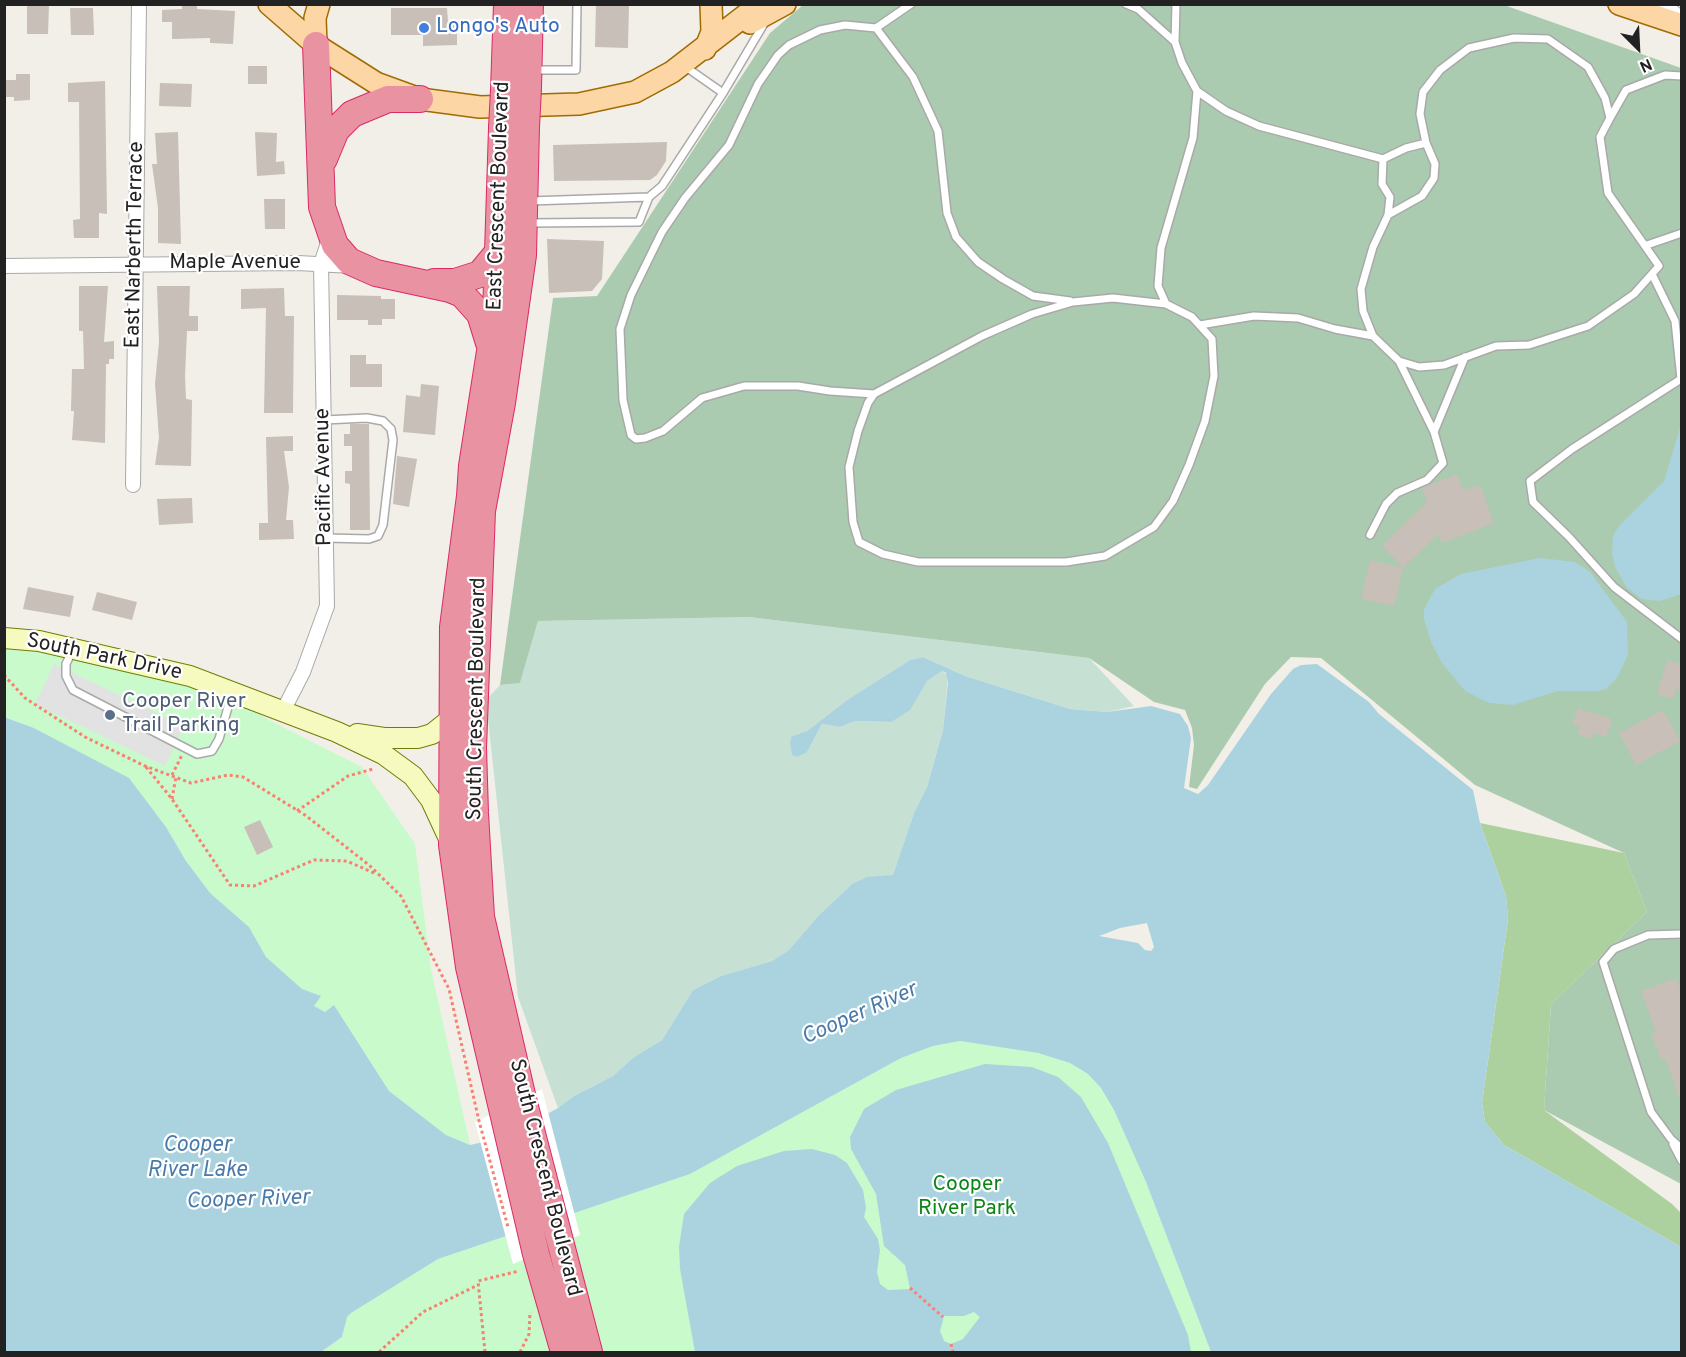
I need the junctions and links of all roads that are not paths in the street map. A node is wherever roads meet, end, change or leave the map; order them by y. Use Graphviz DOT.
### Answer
graph roads {
  1 [pos="139,4"];
  2 [pos="269,4"];
  3 [pos="319,4"];
  4 [pos="507,4"];
  5 [pos="530,4"];
  6 [pos="577,4"];
  7 [pos="711,4"];
  8 [pos="911,4"];
  9 [pos="1126,4"];
  10 [pos="1176,4"];
  11 [pos="1619,4"];
  12 [pos="1664,4"];
  13 [pos="772,7"];
  14 [pos="1682,20"];
  15 [pos="1682,25"];
  16 [pos="876,28"];
  17 [pos="1175,42"];
  18 [pos="316,45"];
  19 [pos="705,49"];
  20 [pos="682,65"];
  21 [pos="1682,76"];
  22 [pos="520,83"];
  23 [pos="1197,91"];
  24 [pos="723,93"];
  25 [pos="420,99"];
  26 [pos="1610,118"];
  27 [pos="514,128"];
  28 [pos="1426,143"];
  29 [pos="1383,159"];
  30 [pos="321,168"];
  31 [pos="649,198"];
  32 [pos="524,212"];
  33 [pos="1388,215"];
  34 [pos="1682,233"];
  35 [pos="330,235"];
  36 [pos="1647,246"];
  37 [pos="499,251"];
  38 [pos="321,264"];
  39 [pos="136,265"];
  40 [pos="4,266"];
  41 [pos="357,266"];
  42 [pos="1652,274"];
  43 [pos="423,283"];
  44 [pos="1072,302"];
  45 [pos="1166,304"];
  46 [pos="1200,325"];
  47 [pos="1373,336"];
  48 [pos="499,356"];
  49 [pos="1465,357"];
  50 [pos="1399,360"];
  51 [pos="486,388"];
  52 [pos="874,394"];
  53 [pos="324,420"];
  54 [pos="1434,432"];
  55 [pos="133,485"];
  56 [pos="1370,535"];
  57 [pos="326,538"];
  58 [pos="4,638"];
  59 [pos="1682,639"];
  60 [pos="73,649"];
  61 [pos="232,692"];
  62 [pos="284,711"];
  63 [pos="452,718"];
  64 [pos="337,732"];
  65 [pos="452,845"];
  66 [pos="1682,934"];
  67 [pos="501,1110"];
  68 [pos="1671,1139"];
  69 [pos="1682,1149"];
  70 [pos="1682,1161"];
  71 [pos="564,1353"];
  72 [pos="589,1353"];
  1 -- 39 [label="street, East Narberth Terrace"];
  2 -- 18 [label="main road"];
  3 -- 18 [label="main road"];
  4 -- 22 [label="highway, East Crescent Boulevard"];
  5 -- 22 [label="highway, East Crescent Boulevard"];
  6 -- 22 [label="lane"];
  7 -- 19 [label="main road"];
  8 -- 16 [label="lane"];
  9 -- 17 [label="lane"];
  10 -- 17 [label="lane"];
  11 -- 15 [label="main road"];
  12 -- 14 [label="street"];
  13 -- 19 [label="main road"];
  13 -- 24 [label="lane"];
  16 -- 44 [label="lane"];
  16 -- 52 [label="lane"];
  17 -- 23 [label="lane"];
  18 -- 25 [label="main road"];
  18 -- 30 [label="highway"];
  19 -- 20 [label="main road"];
  20 -- 24 [label="lane"];
  20 -- 25 [label="main road"];
  21 -- 26 [label="lane"];
  22 -- 27 [label="highway, East Crescent Boulevard, bridge"];
  23 -- 29 [label="lane"];
  23 -- 45 [label="lane"];
  24 -- 31 [label="lane"];
  25 -- 30 [label="highway"];
  26 -- 28 [label="lane"];
  26 -- 36 [label="lane"];
  27 -- 32 [label="highway, East Crescent Boulevard"];
  27 -- 37 [label="highway, East Crescent Boulevard"];
  28 -- 29 [label="lane"];
  28 -- 33 [label="lane"];
  29 -- 33 [label="lane"];
  30 -- 35 [label="highway"];
  31 -- 32 [label="lane"];
  31 -- 32 [label="lane"];
  32 -- 48 [label="highway, East Crescent Boulevard"];
  33 -- 47 [label="lane"];
  34 -- 36 [label="lane"];
  35 -- 38 [label="street, Pacific Avenue"];
  35 -- 41 [label="highway"];
  36 -- 42 [label="lane"];
  37 -- 43 [label="highway"];
  37 -- 48 [label="highway, East Crescent Boulevard"];
  38 -- 39 [label="street, Maple Avenue"];
  38 -- 41 [label="street, Maple Avenue"];
  38 -- 53 [label="street, Pacific Avenue"];
  39 -- 40 [label="street, Maple Avenue"];
  39 -- 55 [label="street, East Narberth Terrace"];
  41 -- 43 [label="highway"];
  42 -- 49 [label="lane"];
  42 -- 59 [label="lane"];
  43 -- 48 [label="highway"];
  44 -- 45 [label="lane"];
  44 -- 52 [label="lane"];
  45 -- 46 [label="lane"];
  46 -- 47 [label="lane"];
  46 -- 52 [label="lane"];
  47 -- 50 [label="lane"];
  48 -- 51 [label="highway, East Crescent Boulevard"];
  48 -- 67 [label="highway, South Crescent Boulevard"];
  49 -- 50 [label="lane"];
  49 -- 54 [label="lane"];
  50 -- 54 [label="lane"];
  51 -- 63 [label="highway, South Crescent Boulevard"];
  53 -- 57 [label="street, Pacific Avenue"];
  53 -- 57 [label="lane"];
  54 -- 56 [label="lane"];
  57 -- 62 [label="street, Pacific Avenue"];
  58 -- 60 [label="street, South Park Drive"];
  60 -- 61 [label="street, South Park Drive"];
  60 -- 61 [label="lane"];
  61 -- 62 [label="street, South Park Drive"];
  62 -- 64 [label="street, South Park Drive"];
  63 -- 64 [label="street, South Park Drive"];
  63 -- 65 [label="highway, South Crescent Boulevard"];
  64 -- 65 [label="street, South Park Drive"];
  65 -- 67 [label="highway, South Crescent Boulevard"];
  66 -- 68 [label="lane"];
  67 -- 71 [label="highway, South Crescent Boulevard"];
  67 -- 72 [label="highway, South Crescent Boulevard"];
  68 -- 69 [label="lane"];
  68 -- 70 [label="lane"];
}
